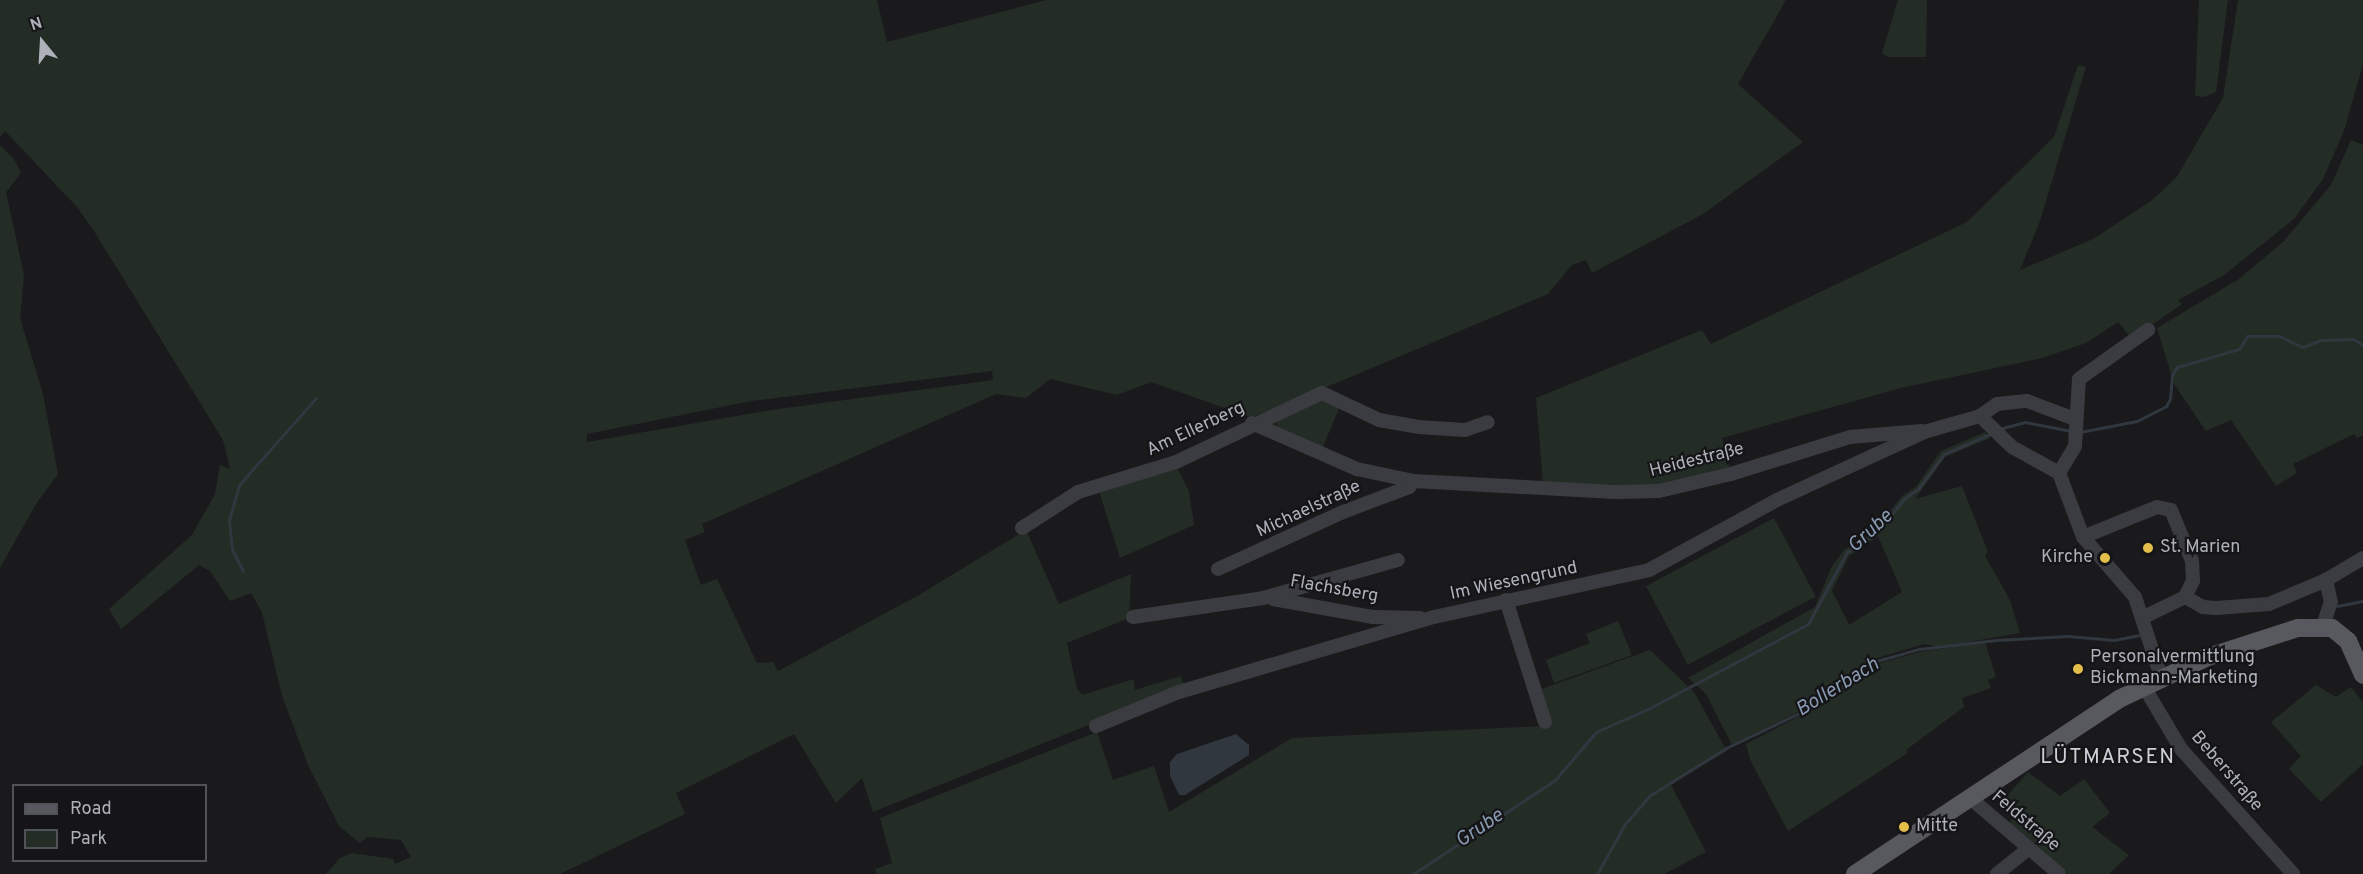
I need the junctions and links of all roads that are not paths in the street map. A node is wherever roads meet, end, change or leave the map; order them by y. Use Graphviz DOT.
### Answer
graph roads {
  1 [pos="2148,330"];
  2 [pos="1984,421"];
  3 [pos="1488,422"];
  4 [pos="1252,423"];
  5 [pos="2075,428"];
  6 [pos="1924,432"];
  7 [pos="2059,472"];
  8 [pos="1413,482"];
  9 [pos="1022,528"];
  10 [pos="2084,537"];
  11 [pos="2363,558"];
  12 [pos="1398,560"];
  13 [pos="1218,570"];
  14 [pos="2326,580"];
  15 [pos="2185,597"];
  16 [pos="1263,598"];
  17 [pos="1506,600"];
  18 [pos="1133,617"];
  19 [pos="1434,618"];
  20 [pos="2142,618"];
  21 [pos="2322,629"];
  22 [pos="2363,676"];
  23 [pos="2161,677"];
  24 [pos="2143,685"];
  25 [pos="1545,722"];
  26 [pos="1096,726"];
  27 [pos="1969,797"];
  28 [pos="2028,849"];
  29 [pos="1855,874"];
  30 [pos="1997,874"];
  31 [pos="2059,874"];
  32 [pos="2292,874"];
  1 -- 5 [label="street"];
  2 -- 5 [label="street, Heidestraße"];
  2 -- 6 [label="street, Heidestraße"];
  2 -- 7 [label="street"];
  3 -- 4 [label="street, Am Ellerberg"];
  4 -- 8 [label="street, Heidestraße"];
  4 -- 9 [label="street, Am Ellerberg"];
  5 -- 7 [label="street"];
  6 -- 8 [label="street, Heidestraße"];
  6 -- 17 [label="street, Im Wiesengrund"];
  7 -- 10 [label="street"];
  8 -- 13 [label="street, Michaelstraße"];
  10 -- 15 [label="street"];
  10 -- 20 [label="street"];
  11 -- 14 [label="street"];
  12 -- 16 [label="street, Flachsberg"];
  14 -- 15 [label="street"];
  14 -- 21 [label="street"];
  15 -- 20 [label="street"];
  16 -- 18 [label="street, Flachsberg"];
  16 -- 19 [label="street, Flachsberg"];
  17 -- 19 [label="street, Im Wiesengrund"];
  17 -- 25 [label="street"];
  19 -- 26 [label="street, Im Wiesengrund"];
  20 -- 23 [label="street"];
  21 -- 22 [label="main road"];
  21 -- 23 [label="main road"];
  23 -- 24 [label="main road"];
  24 -- 27 [label="main road"];
  24 -- 32 [label="street, Beberstraße"];
  27 -- 28 [label="street, Feldstraße"];
  27 -- 29 [label="main road"];
  28 -- 30 [label="street"];
  28 -- 31 [label="street, Feldstraße"];
}
